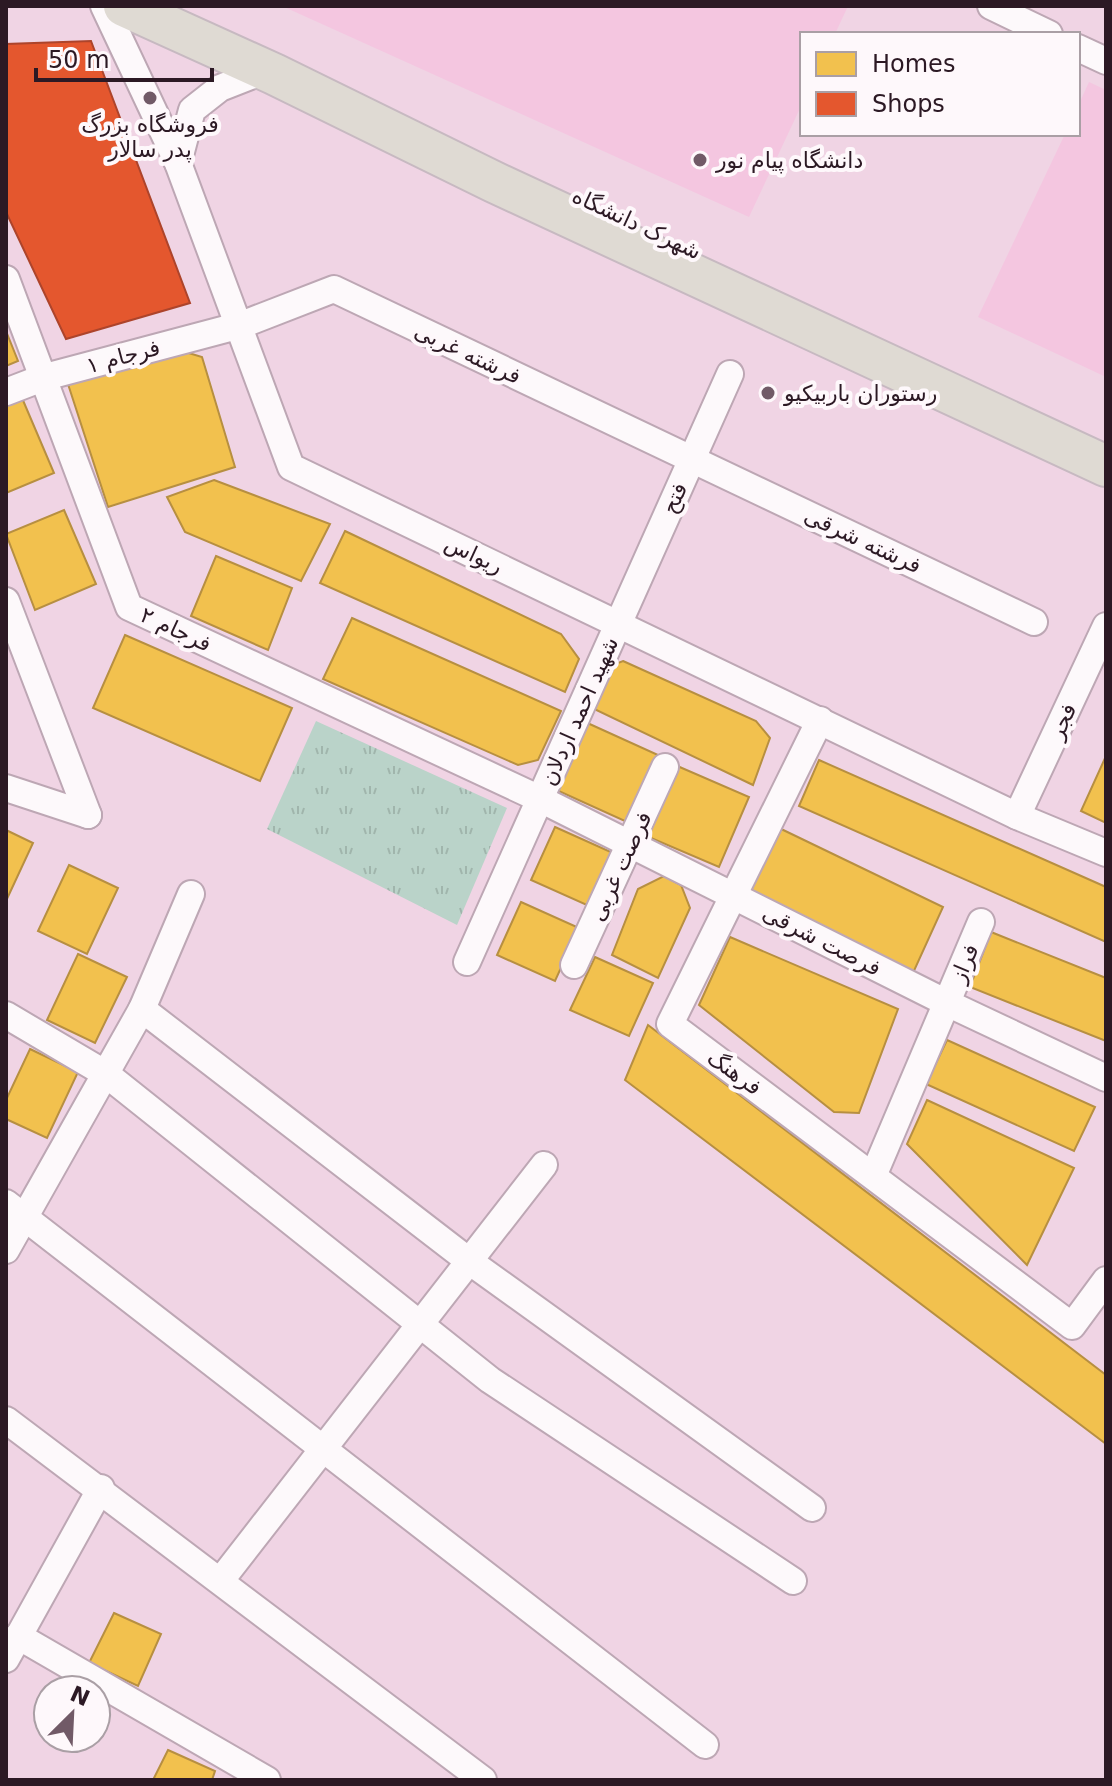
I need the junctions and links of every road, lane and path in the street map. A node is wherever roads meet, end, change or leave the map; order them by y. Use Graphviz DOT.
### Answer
graph roads {
  1 [pos="104,6"];
  2 [pos="124,6"];
  3 [pos="167,6"];
  4 [pos="991,6"];
  5 [pos="1045,32"];
  6 [pos="1080,49"];
  7 [pos="1106,61"];
  8 [pos="266,70"];
  9 [pos="178,163"];
  10 [pos="6,279"];
  11 [pos="241,325"];
  12 [pos="730,374"];
  13 [pos="45,377"];
  14 [pos="6,392"];
  15 [pos="1106,444"];
  16 [pos="692,459"];
  17 [pos="1106,466"];
  18 [pos="6,601"];
  19 [pos="619,622"];
  20 [pos="1034,622"];
  21 [pos="1106,626"];
  22 [pos="820,720"];
  23 [pos="665,767"];
  24 [pos="6,788"];
  25 [pos="540,799"];
  26 [pos="1017,816"];
  27 [pos="631,844"];
  28 [pos="1106,853"];
  29 [pos="191,894"];
  30 [pos="733,895"];
  31 [pos="981,922"];
  32 [pos="467,962"];
  33 [pos="574,965"];
  34 [pos="947,1003"];
  35 [pos="142,1009"];
  36 [pos="6,1015"];
  37 [pos="106,1074"];
  38 [pos="1106,1078"];
  39 [pos="544,1165"];
  40 [pos="874,1174"];
  41 [pos="15,1209"];
  42 [pos="6,1250"];
  43 [pos="469,1261"];
  44 [pos="1106,1280"];
  45 [pos="419,1326"];
  46 [pos="6,1420"];
  47 [pos="322,1451"];
  48 [pos="101,1488"];
  49 [pos="812,1508"];
  50 [pos="221,1580"];
  51 [pos="793,1581"];
  52 [pos="12,1647"];
  53 [pos="705,1745"];
  54 [pos="267,1780"];
  55 [pos="483,1780"];
  1 -- 9 [label="street, ریواس"];
  2 -- 8 [label="main road"];
  3 -- 15 [label="main road, شهرک دانشگاه"];
  4 -- 5 [label="street"];
  6 -- 7 [label="street"];
  8 -- 9 [label="street"];
  8 -- 17 [label="main road"];
  9 -- 11 [label="street, ریواس"];
  10 -- 13 [label="street, فرجام ۲"];
  11 -- 13 [label="street, فرجام ۱"];
  11 -- 16 [label="street, فرشته غربی"];
  11 -- 19 [label="street, ریواس"];
  12 -- 16 [label="street, فتح"];
  13 -- 14 [label="street, فرجام ۱"];
  13 -- 25 [label="street, فرجام ۲"];
  16 -- 19 [label="street, فتح"];
  16 -- 20 [label="street, فرشته شرقی"];
  18 -- 24 [label="street"];
  19 -- 22 [label="street, ریواس"];
  19 -- 25 [label="street, شهید احمد اردلان"];
  21 -- 26 [label="street, فجر"];
  22 -- 26 [label="street, ریواس"];
  22 -- 30 [label="street, فرهنگ"];
  23 -- 27 [label="street, فرصت غربی"];
  25 -- 27 [label="street, فرصت شرقی"];
  25 -- 32 [label="street"];
  26 -- 28 [label="street, ریواس"];
  27 -- 30 [label="street, فرصت شرقی"];
  27 -- 33 [label="street, فرصت غربی"];
  29 -- 35 [label="street"];
  30 -- 34 [label="street, فرصت شرقی"];
  30 -- 40 [label="street, فرهنگ"];
  31 -- 34 [label="street, فراز"];
  34 -- 38 [label="street, فرصت شرقی"];
  34 -- 40 [label="street, فراز"];
  35 -- 37 [label="street"];
  35 -- 43 [label="street"];
  36 -- 37 [label="street"];
  37 -- 41 [label="street"];
  37 -- 45 [label="street"];
  39 -- 43 [label="street"];
  40 -- 44 [label="street, فرهنگ"];
  41 -- 42 [label="street"];
  41 -- 47 [label="street"];
  43 -- 45 [label="street"];
  43 -- 49 [label="street"];
  45 -- 47 [label="street"];
  45 -- 51 [label="street"];
  46 -- 48 [label="street"];
  47 -- 50 [label="street"];
  47 -- 53 [label="street"];
  48 -- 50 [label="street"];
  48 -- 52 [label="street"];
  50 -- 55 [label="street"];
  52 -- 54 [label="street"];
}
